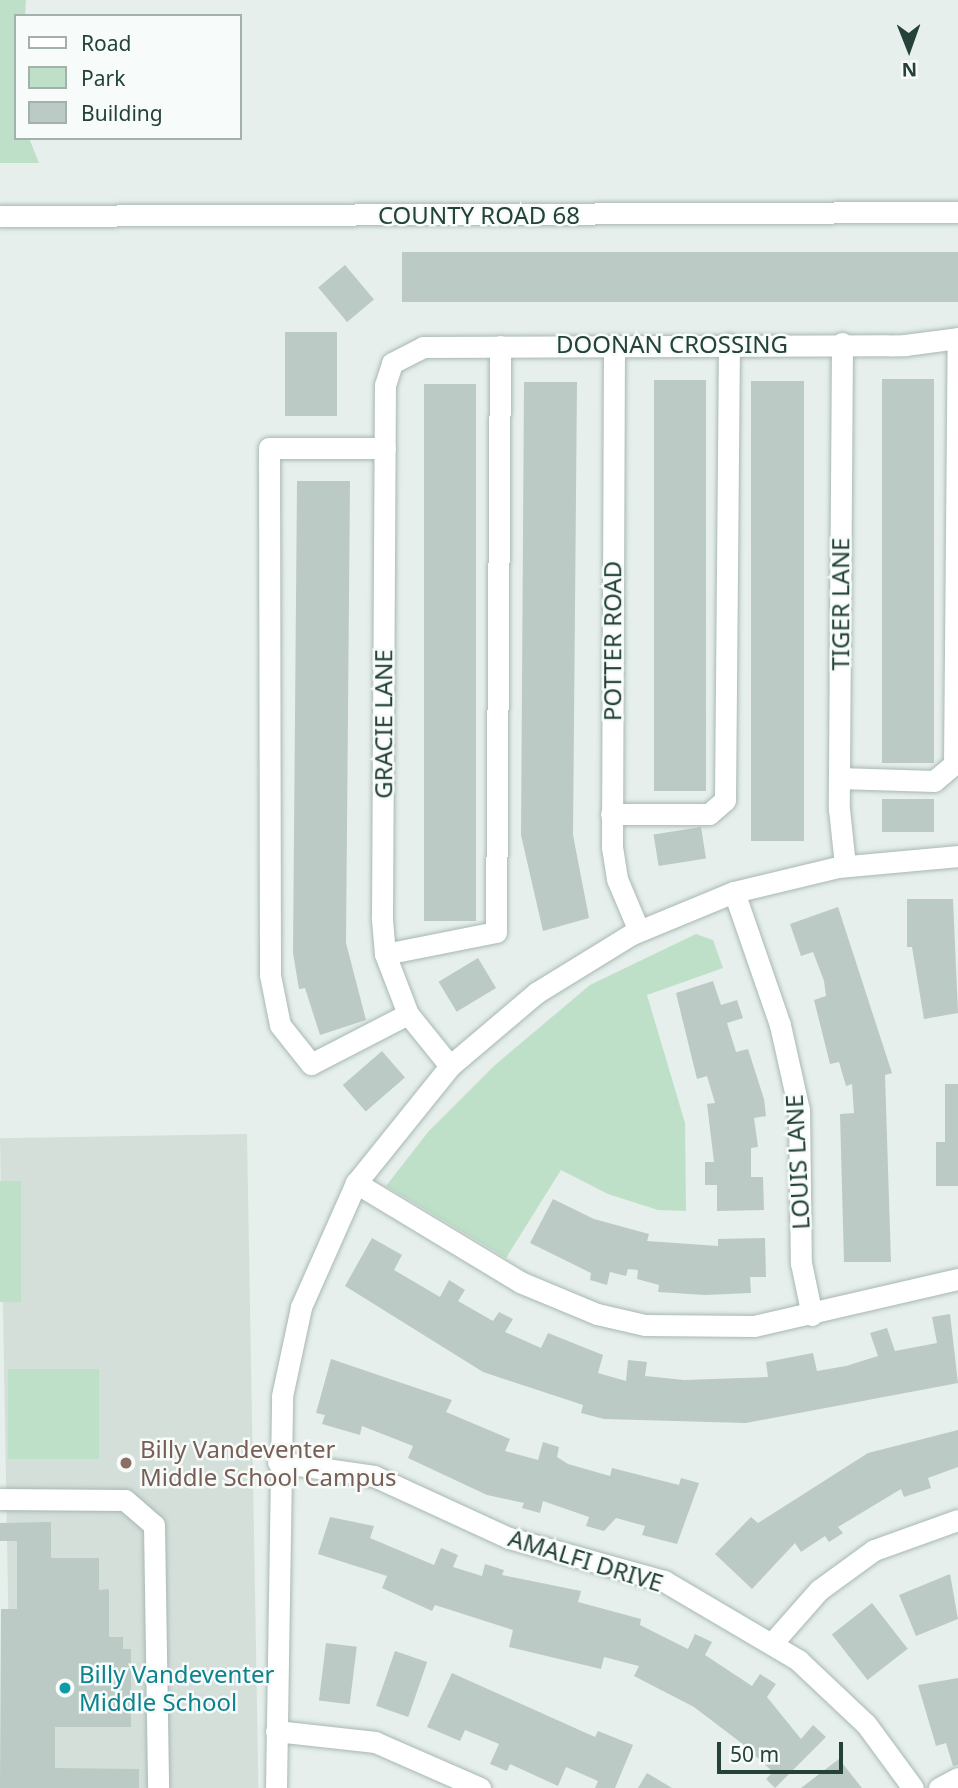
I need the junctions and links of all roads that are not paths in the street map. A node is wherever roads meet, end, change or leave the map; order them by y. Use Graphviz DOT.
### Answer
graph roads {
  1 [pos="958,212"];
  2 [pos="0,216"];
  3 [pos="958,338"];
  4 [pos="842,343"];
  5 [pos="729,344"];
  6 [pos="614,345"];
  7 [pos="500,346"];
  8 [pos="392,363"];
  9 [pos="385,448"];
  10 [pos="839,778"];
  11 [pos="611,814"];
  12 [pos="958,856"];
  13 [pos="845,865"];
  14 [pos="734,892"];
  15 [pos="639,931"];
  16 [pos="385,954"];
  17 [pos="408,1014"];
  18 [pos="450,1066"];
  19 [pos="356,1183"];
  20 [pos="958,1279"];
  21 [pos="812,1315"];
  22 [pos="278,1462"];
  23 [pos="0,1499"];
  24 [pos="958,1520"];
  25 [pos="774,1641"];
  26 [pos="276,1731"];
  27 [pos="958,1778"];
  28 [pos="158,1788"];
  29 [pos="276,1788"];
  30 [pos="480,1788"];
  31 [pos="914,1788"];
  32 [pos="939,1788"];
  1 -- 2 [label="street, COUNTY ROAD 68"];
  3 -- 4 [label="street, DOONAN CROSSING"];
  3 -- 10 [label="street"];
  4 -- 5 [label="street, DOONAN CROSSING"];
  4 -- 10 [label="street, TIGER LANE"];
  5 -- 6 [label="street, DOONAN CROSSING"];
  5 -- 11 [label="street"];
  6 -- 7 [label="street, DOONAN CROSSING"];
  6 -- 11 [label="street, POTTER ROAD"];
  7 -- 8 [label="street, DOONAN CROSSING"];
  7 -- 16 [label="street"];
  8 -- 9 [label="street, GRACIE LANE"];
  9 -- 16 [label="street, GRACIE LANE"];
  9 -- 17 [label="street"];
  10 -- 13 [label="street, TIGER LANE"];
  11 -- 15 [label="street, POTTER ROAD"];
  12 -- 13 [label="street"];
  13 -- 14 [label="street"];
  14 -- 15 [label="street"];
  14 -- 21 [label="street, LOUIS LANE"];
  15 -- 18 [label="street"];
  16 -- 17 [label="street, GRACIE LANE"];
  17 -- 18 [label="street, GRACIE LANE"];
  18 -- 19 [label="street"];
  19 -- 21 [label="street"];
  19 -- 22 [label="street"];
  20 -- 21 [label="street"];
  22 -- 25 [label="street, AMALFI DRIVE"];
  22 -- 26 [label="street"];
  23 -- 28 [label="street"];
  24 -- 25 [label="street"];
  25 -- 31 [label="street, AMALFI DRIVE"];
  26 -- 29 [label="street"];
  26 -- 30 [label="street"];
  27 -- 32 [label="street"];
}
